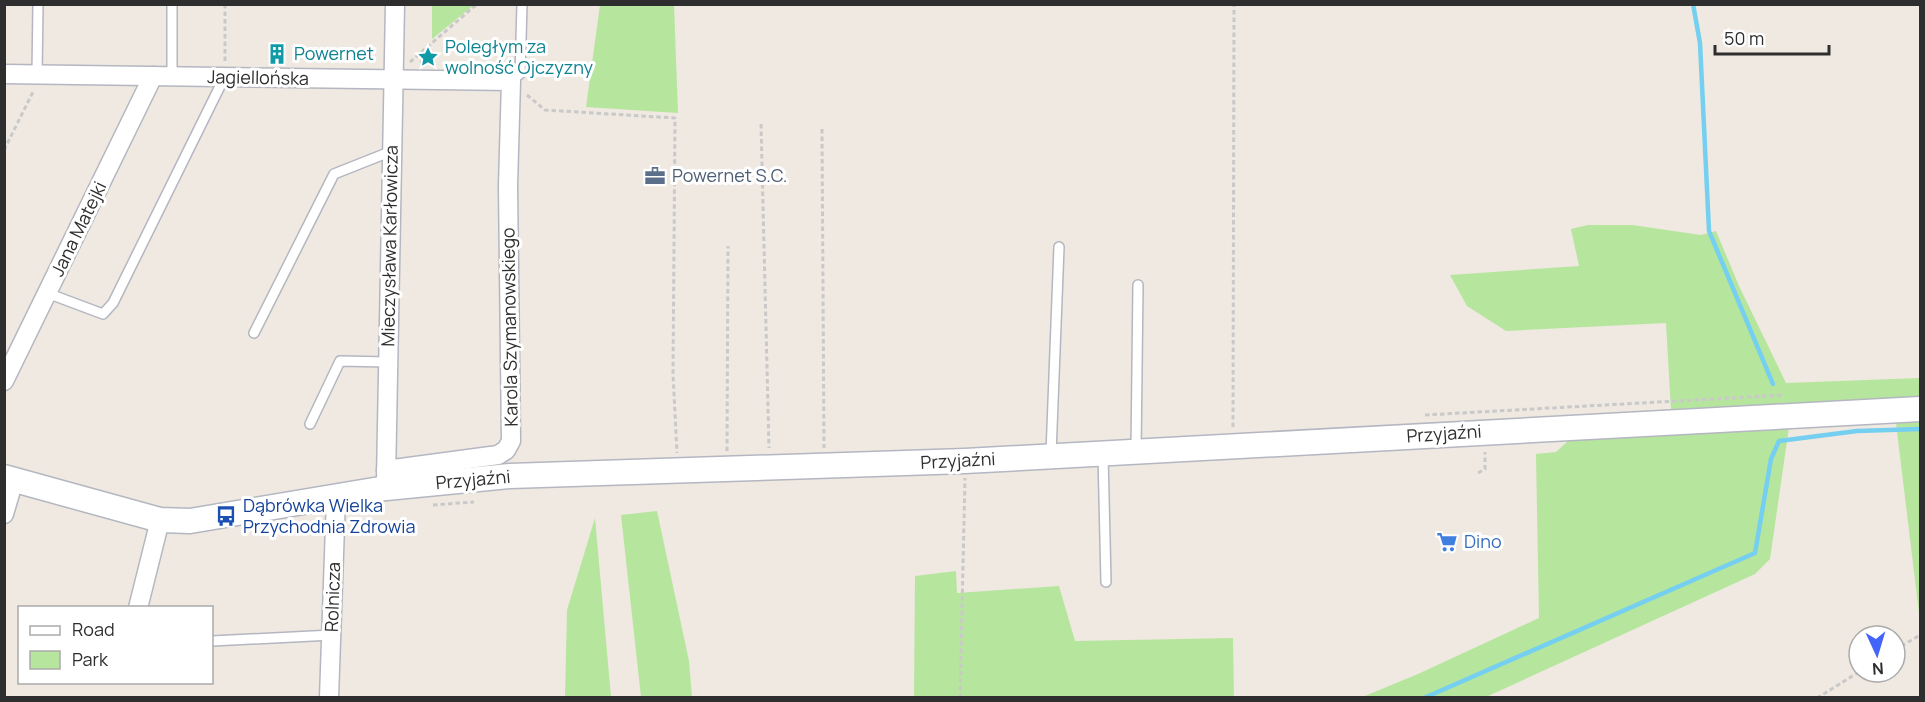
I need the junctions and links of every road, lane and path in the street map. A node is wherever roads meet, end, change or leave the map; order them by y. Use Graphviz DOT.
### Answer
graph roads {
  1 [pos="38,4"];
  2 [pos="172,4"];
  3 [pos="225,4"];
  4 [pos="395,4"];
  5 [pos="477,4"];
  6 [pos="522,4"];
  7 [pos="1234,4"];
  8 [pos="4,74"];
  9 [pos="395,74"];
  10 [pos="153,76"];
  11 [pos="225,76"];
  12 [pos="172,77"];
  13 [pos="511,81"];
  14 [pos="33,82"];
  15 [pos="761,124"];
  16 [pos="822,129"];
  17 [pos="4,150"];
  18 [pos="392,151"];
  19 [pos="728,246"];
  20 [pos="1059,247"];
  21 [pos="1138,285"];
  22 [pos="47,293"];
  23 [pos="254,333"];
  24 [pos="388,362"];
  25 [pos="4,381"];
  26 [pos="1920,409"];
  27 [pos="310,424"];
  28 [pos="1234,447"];
  29 [pos="1136,452"];
  30 [pos="1103,454"];
  31 [pos="1051,457"];
  32 [pos="965,461"];
  33 [pos="824,466"];
  34 [pos="769,467"];
  35 [pos="726,468"];
  36 [pos="678,469"];
  37 [pos="9,479"];
  38 [pos="386,479"];
  39 [pos="336,497"];
  40 [pos="4,514"];
  41 [pos="160,520"];
  42 [pos="1106,582"];
  43 [pos="138,606"];
  44 [pos="332,635"];
  45 [pos="1920,635"];
  46 [pos="213,641"];
  47 [pos="1907,643"];
  48 [pos="1847,679"];
  49 [pos="329,698"];
  50 [pos="960,698"];
  51 [pos="1817,698"];
  1 -- 14 [label="lane"];
  2 -- 12 [label="lane"];
  3 -- 11 [label="path"];
  4 -- 9 [label="street, Mieczysława Karłowicza"];
  5 -- 9 [label="path"];
  6 -- 13 [label="lane"];
  7 -- 28 [label="path"];
  8 -- 14 [label="street, Jagiellońska"];
  9 -- 11 [label="street, Jagiellońska"];
  9 -- 13 [label="street, Jagiellońska"];
  9 -- 18 [label="street, Mieczysława Karłowicza"];
  10 -- 12 [label="street, Jagiellońska"];
  10 -- 14 [label="street, Jagiellońska"];
  10 -- 22 [label="street, Jana Matejki"];
  11 -- 12 [label="street, Jagiellońska"];
  11 -- 22 [label="lane"];
  13 -- 36 [label="path"];
  13 -- 38 [label="street, Karola Szymanowskiego"];
  14 -- 17 [label="path"];
  15 -- 34 [label="path"];
  16 -- 33 [label="path"];
  18 -- 23 [label="lane"];
  18 -- 24 [label="street, Mieczysława Karłowicza"];
  19 -- 35 [label="path"];
  20 -- 31 [label="lane"];
  21 -- 29 [label="lane"];
  22 -- 25 [label="street, Jana Matejki"];
  24 -- 27 [label="lane"];
  24 -- 38 [label="street, Mieczysława Karłowicza"];
  26 -- 28 [label="street, Przyjaźni"];
  28 -- 29 [label="street, Przyjaźni"];
  29 -- 30 [label="street, Przyjaźni"];
  30 -- 31 [label="street, Przyjaźni"];
  30 -- 42 [label="lane"];
  31 -- 32 [label="street, Przyjaźni"];
  32 -- 33 [label="street, Przyjaźni"];
  32 -- 50 [label="path"];
  33 -- 34 [label="street, Przyjaźni"];
  34 -- 35 [label="street, Przyjaźni"];
  35 -- 36 [label="street, Przyjaźni"];
  36 -- 38 [label="street, Przyjaźni"];
  37 -- 40 [label="street"];
  37 -- 41 [label="street, Przyjaźni"];
  38 -- 39 [label="street, Przyjaźni"];
  39 -- 41 [label="street, Przyjaźni"];
  39 -- 44 [label="street, Rolnicza"];
  41 -- 43 [label="street"];
  44 -- 46 [label="lane"];
  44 -- 49 [label="street, Rolnicza"];
  45 -- 47 [label="path"];
  48 -- 51 [label="path"];
}
